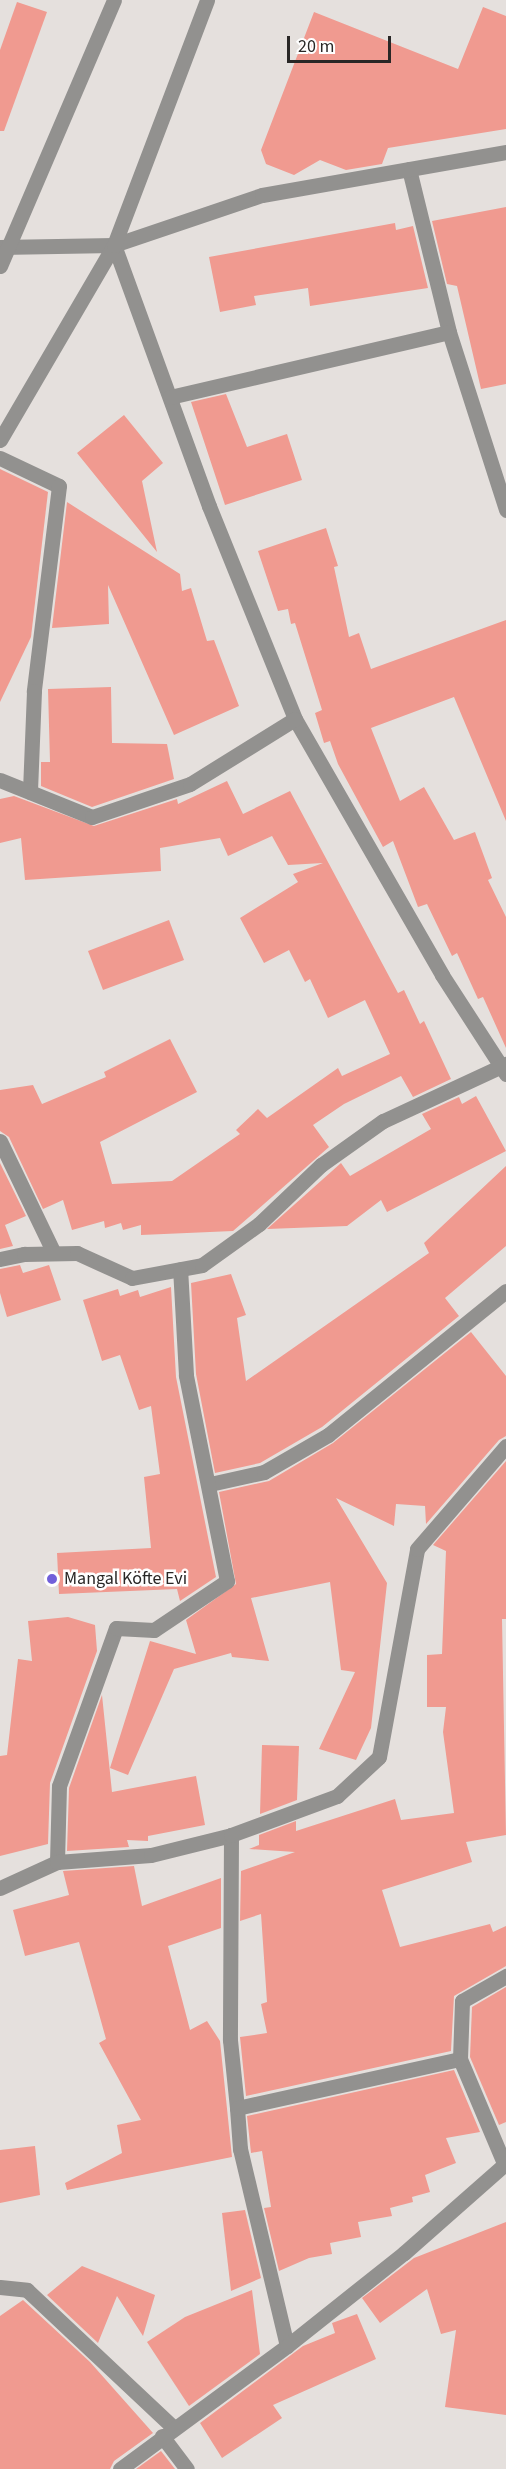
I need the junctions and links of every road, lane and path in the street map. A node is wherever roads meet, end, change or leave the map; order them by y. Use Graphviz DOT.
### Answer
graph roads {
  1 [pos="114,0"];
  2 [pos="207,0"];
  3 [pos="506,152"];
  4 [pos="409,169"];
  5 [pos="114,245"];
  6 [pos="4,248"];
  7 [pos="0,266"];
  8 [pos="449,332"];
  9 [pos="170,398"];
  10 [pos="0,440"];
  11 [pos="0,458"];
  12 [pos="506,510"];
  13 [pos="295,719"];
  14 [pos="0,780"];
  15 [pos="30,792"];
  16 [pos="504,1068"];
  17 [pos="0,1141"];
  18 [pos="54,1253"];
  19 [pos="0,1259"];
  20 [pos="180,1269"];
  21 [pos="506,1291"];
  22 [pos="506,1446"];
  23 [pos="210,1484"];
  24 [pos="231,1835"];
  25 [pos="57,1862"];
  26 [pos="0,1888"];
  27 [pos="506,1976"];
  28 [pos="460,2059"];
  29 [pos="237,2108"];
  30 [pos="505,2163"];
  31 [pos="0,2287"];
  32 [pos="287,2346"];
  33 [pos="167,2432"];
  34 [pos="120,2469"];
  35 [pos="187,2469"];
  1 -- 6 [label="street"];
  2 -- 5 [label="street"];
  3 -- 4 [label="street"];
  4 -- 5 [label="street"];
  4 -- 8 [label="street"];
  5 -- 6 [label="street"];
  5 -- 9 [label="street"];
  5 -- 10 [label="street"];
  6 -- 7 [label="street"];
  8 -- 9 [label="street"];
  8 -- 12 [label="street"];
  9 -- 13 [label="street"];
  11 -- 15 [label="street"];
  13 -- 15 [label="street"];
  13 -- 16 [label="street"];
  14 -- 15 [label="street"];
  16 -- 20 [label="street"];
  17 -- 18 [label="street"];
  18 -- 19 [label="street"];
  18 -- 20 [label="street"];
  20 -- 23 [label="street"];
  21 -- 23 [label="street"];
  22 -- 24 [label="street"];
  23 -- 25 [label="street"];
  24 -- 25 [label="street"];
  24 -- 29 [label="street"];
  25 -- 26 [label="street"];
  27 -- 28 [label="street"];
  28 -- 29 [label="street"];
  28 -- 30 [label="street"];
  29 -- 32 [label="street"];
  30 -- 32 [label="street"];
  31 -- 33 [label="street"];
  32 -- 33 [label="street"];
  33 -- 34 [label="street"];
  33 -- 35 [label="street"];
}
